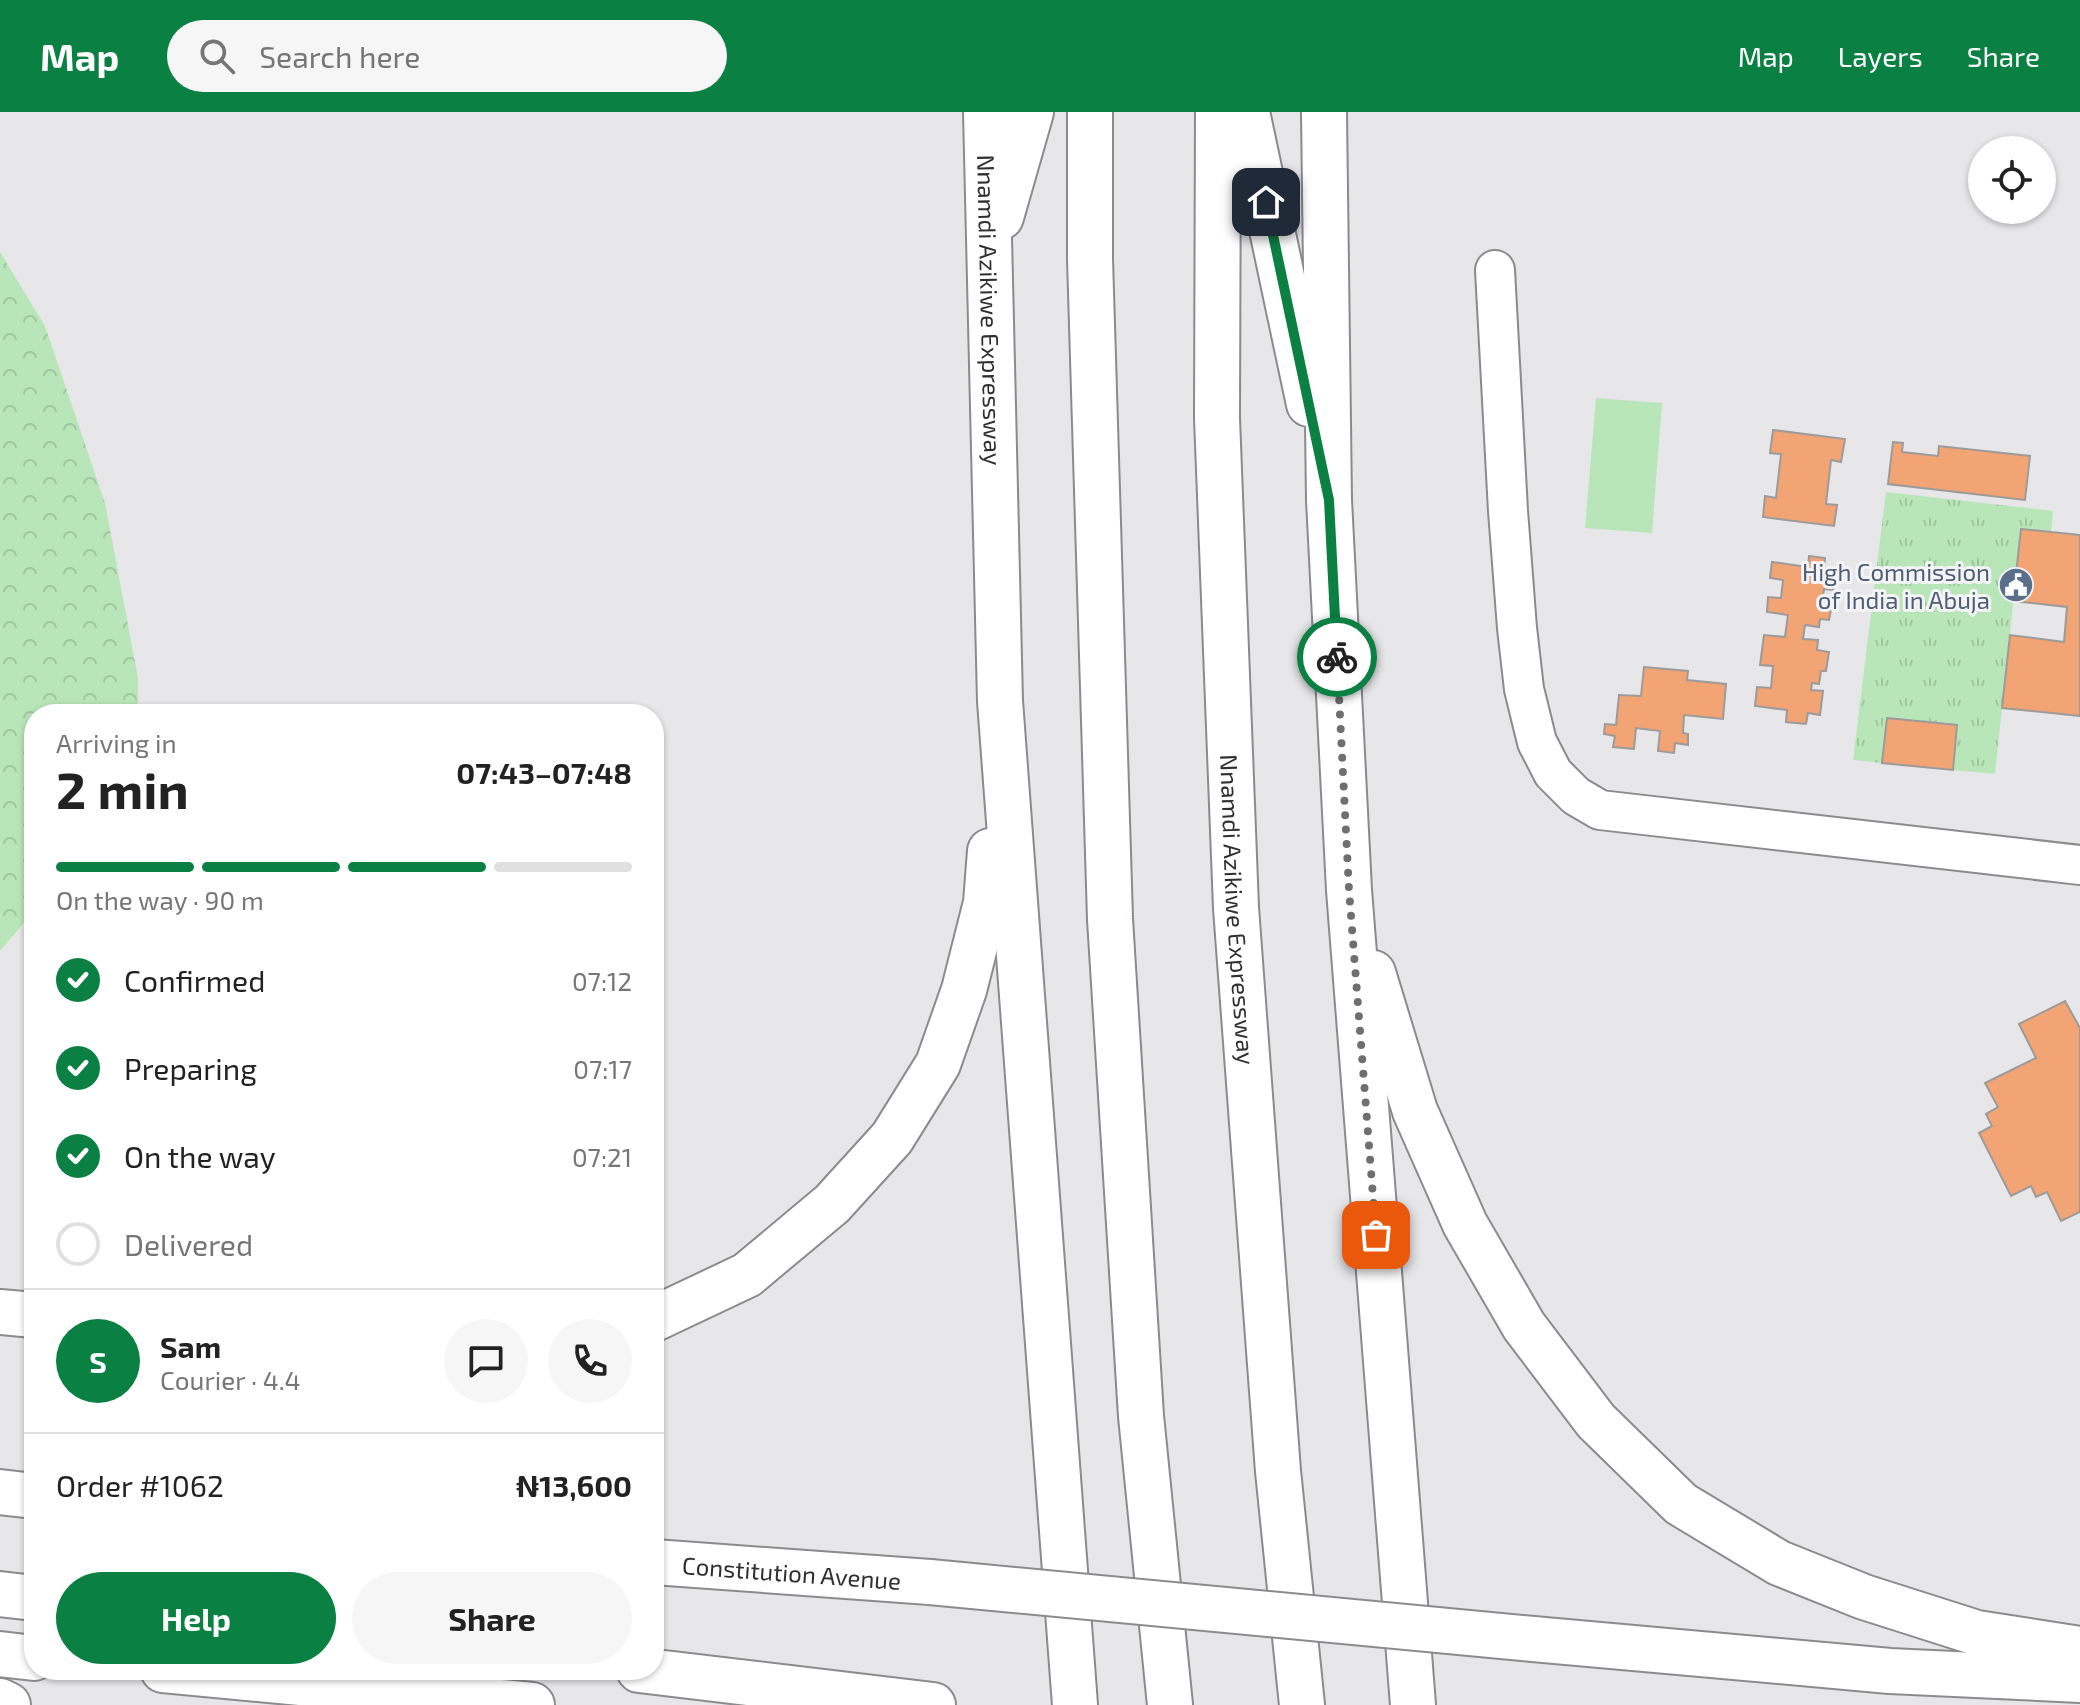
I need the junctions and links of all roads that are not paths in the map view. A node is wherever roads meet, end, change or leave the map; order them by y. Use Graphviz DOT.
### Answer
graph roads {
  1 [pos="986,112"];
  2 [pos="1031,112"];
  3 [pos="1090,112"];
  4 [pos="1218,112"];
  5 [pos="1247,112"];
  6 [pos="1324,112"];
  7 [pos="988,262"];
  8 [pos="1495,270"];
  9 [pos="1329,500"];
  10 [pos="1000,701"];
  11 [pos="2080,865"];
  12 [pos="1349,890"];
  13 [pos="0,1312"];
  14 [pos="24,1314"];
  15 [pos="664,1314"];
  16 [pos="0,1492"];
  17 [pos="24,1495"];
  18 [pos="664,1563"];
  19 [pos="0,1594"];
  20 [pos="24,1597"];
  21 [pos="2080,1649"];
  22 [pos="0,1654"];
  23 [pos="24,1657"];
  24 [pos="664,1674"];
  25 [pos="268,1680"];
  26 [pos="2080,1680"];
  27 [pos="0,1701"];
  28 [pos="857,1701"];
  29 [pos="8,1705"];
  30 [pos="532,1705"];
  31 [pos="933,1705"];
  32 [pos="1075,1705"];
  33 [pos="1170,1705"];
  34 [pos="1302,1705"];
  35 [pos="1413,1705"];
  1 -- 7 [label="highway, Nnamdi Azikiwe Expressway"];
  2 -- 7 [label="highway"];
  3 -- 33 [label="highway"];
  4 -- 34 [label="highway, Nnamdi Azikiwe Expressway"];
  5 -- 9 [label="highway"];
  6 -- 9 [label="highway"];
  7 -- 10 [label="highway, Nnamdi Azikiwe Expressway"];
  8 -- 11 [label="street"];
  9 -- 12 [label="highway"];
  10 -- 15 [label="highway"];
  10 -- 32 [label="highway, Nnamdi Azikiwe Expressway"];
  12 -- 21 [label="highway"];
  12 -- 35 [label="highway"];
  13 -- 14 [label="highway"];
  16 -- 17 [label="highway"];
  18 -- 26 [label="highway, Constitution Avenue, bridge"];
  19 -- 20 [label="highway"];
  22 -- 23 [label="highway"];
  24 -- 28 [label="highway"];
  25 -- 30 [label="highway"];
  27 -- 29 [label="highway"];
  28 -- 31 [label="highway"];
}
